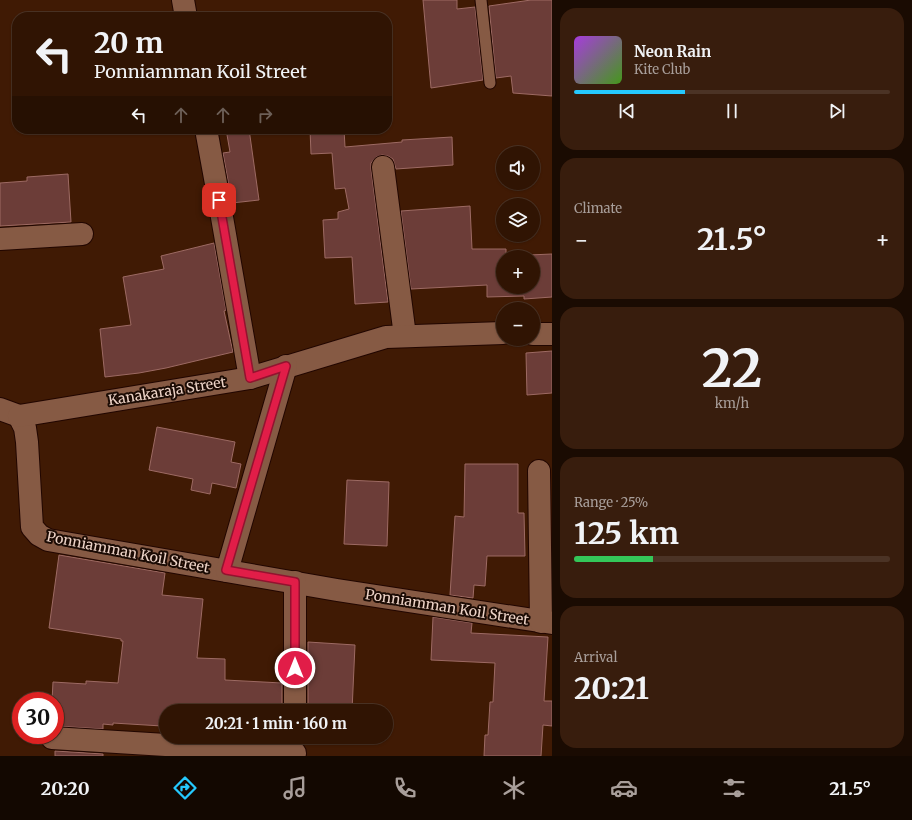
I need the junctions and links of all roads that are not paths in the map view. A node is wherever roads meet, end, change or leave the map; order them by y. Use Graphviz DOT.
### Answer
graph roads {
  1 [pos="183,0"];
  2 [pos="481,0"];
  3 [pos="185,12"];
  4 [pos="490,83"];
  5 [pos="207,134"];
  6 [pos="384,167"];
  7 [pos="82,234"];
  8 [pos="0,239"];
  9 [pos="496,333"];
  10 [pos="540,334"];
  11 [pos="552,334"];
  12 [pos="405,336"];
  13 [pos="286,366"];
  14 [pos="250,378"];
  15 [pos="9,412"];
  16 [pos="539,471"];
  17 [pos="226,570"];
  18 [pos="295,582"];
  19 [pos="547,622"];
  20 [pos="295,704"];
  21 [pos="64,739"];
  22 [pos="295,749"];
  1 -- 3 [label="street"];
  2 -- 4 [label="lane"];
  5 -- 14 [label="street"];
  6 -- 12 [label="street"];
  7 -- 8 [label="street"];
  9 -- 12 [label="street, Kanakaraja Street"];
  10 -- 11 [label="street"];
  12 -- 13 [label="street, Kanakaraja Street"];
  13 -- 14 [label="street, Kanakaraja Street"];
  13 -- 17 [label="street"];
  14 -- 15 [label="street, Kanakaraja Street"];
  15 -- 17 [label="street, Ponniamman Koil Street"];
  16 -- 19 [label="street"];
  17 -- 18 [label="street, Ponniamman Koil Street"];
  18 -- 19 [label="street, Ponniamman Koil Street"];
  18 -- 20 [label="street"];
  21 -- 22 [label="street"];
}
